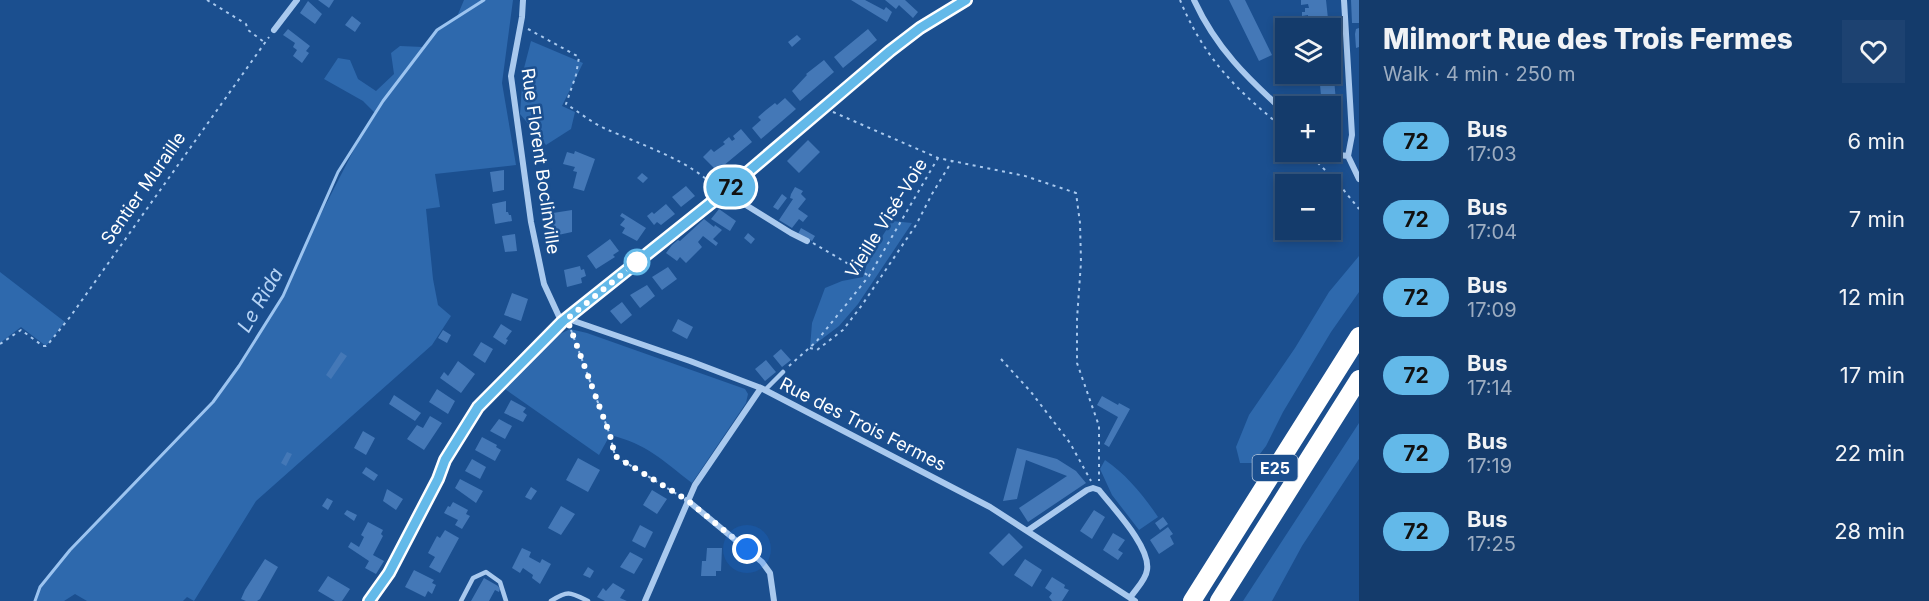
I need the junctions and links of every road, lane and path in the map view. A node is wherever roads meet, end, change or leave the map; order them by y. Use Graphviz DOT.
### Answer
graph roads {
  1 [pos="207,0"];
  2 [pos="297,0"];
  3 [pos="523,0"];
  4 [pos="966,0"];
  5 [pos="1180,0"];
  6 [pos="1194,0"];
  7 [pos="1344,0"];
  8 [pos="520,25"];
  9 [pos="274,30"];
  10 [pos="265,42"];
  11 [pos="1275,103"];
  12 [pos="821,109"];
  13 [pos="1275,121"];
  14 [pos="1341,155"];
  15 [pos="1348,156"];
  16 [pos="938,158"];
  17 [pos="952,161"];
  18 [pos="1317,162"];
  19 [pos="1359,179"];
  20 [pos="723,194"];
  21 [pos="1359,209"];
  22 [pos="807,240"];
  23 [pos="869,276"];
  24 [pos="564,321"];
  25 [pos="1359,336"];
  26 [pos="0,344"];
  27 [pos="810,348"];
  28 [pos="1001,359"];
  29 [pos="783,372"];
  30 [pos="1359,379"];
  31 [pos="763,389"];
  32 [pos="1099,490"];
  33 [pos="687,500"];
  34 [pos="1027,531"];
  35 [pos="1128,599"];
  36 [pos="369,601"];
  37 [pos="461,601"];
  38 [pos="506,601"];
  39 [pos="551,601"];
  40 [pos="588,601"];
  41 [pos="645,601"];
  42 [pos="774,601"];
  43 [pos="1192,601"];
  44 [pos="1219,601"];
  1 -- 10 [label="path"];
  2 -- 9 [label="street"];
  3 -- 8 [label="street, Rue Florent Boclinville"];
  4 -- 12 [label="street"];
  5 -- 13 [label="path"];
  6 -- 11 [label="street"];
  7 -- 15 [label="street"];
  8 -- 20 [label="path"];
  8 -- 24 [label="street, Rue Florent Boclinville"];
  9 -- 10 [label="path, Sentier Muraille"];
  10 -- 26 [label="path, Sentier Muraille"];
  12 -- 16 [label="path"];
  12 -- 20 [label="street"];
  14 -- 15 [label="street"];
  15 -- 19 [label="street"];
  16 -- 17 [label="path"];
  16 -- 23 [label="path, Vieille Visé-Voie"];
  17 -- 27 [label="path"];
  17 -- 32 [label="path"];
  18 -- 21 [label="path"];
  20 -- 22 [label="street"];
  20 -- 24 [label="street"];
  22 -- 23 [label="path"];
  23 -- 27 [label="path, Vieille Visé-Voie"];
  24 -- 31 [label="street, Rue des Trois Fermes"];
  24 -- 33 [label="path"];
  24 -- 36 [label="street"];
  25 -- 43 [label="highway, E25"];
  27 -- 29 [label="path, Vieille Visé-Voie"];
  28 -- 32 [label="path"];
  29 -- 31 [label="lane"];
  30 -- 44 [label="highway, E25"];
  31 -- 33 [label="street"];
  31 -- 34 [label="street, Rue des Trois Fermes"];
  32 -- 34 [label="street"];
  32 -- 35 [label="street"];
  33 -- 41 [label="street"];
  33 -- 42 [label="street"];
  34 -- 35 [label="street, Rue des Trois Fermes"];
  37 -- 38 [label="lane"];
  39 -- 40 [label="lane"];
}
